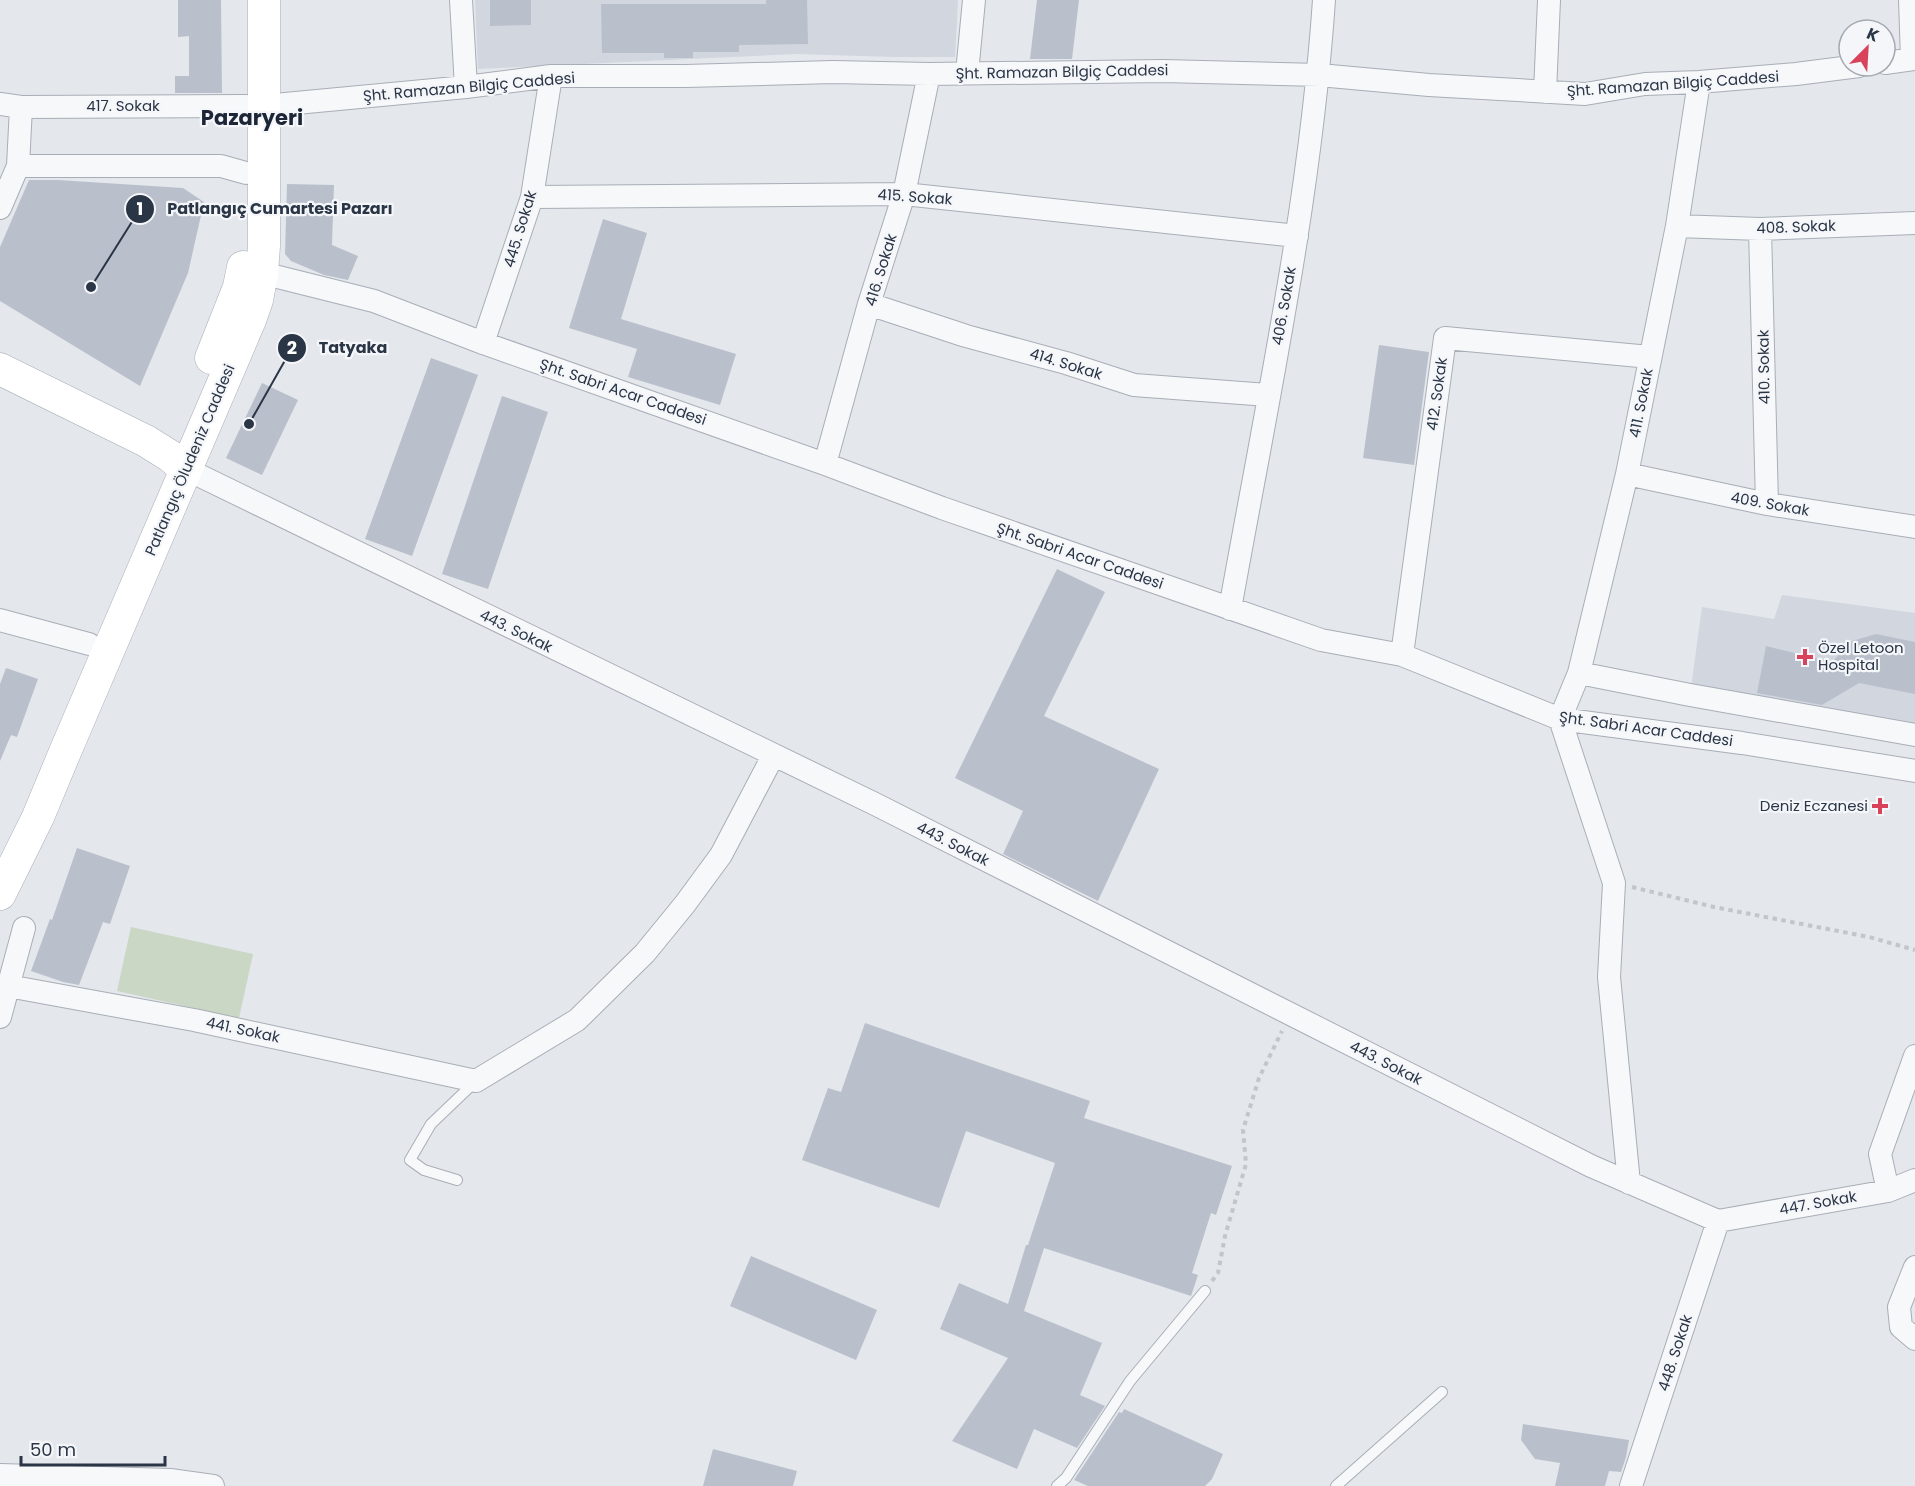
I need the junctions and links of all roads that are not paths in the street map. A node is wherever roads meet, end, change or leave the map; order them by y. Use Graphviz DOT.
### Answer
graph roads {
  1 [pos="246,0"];
  2 [pos="264,0"];
  3 [pos="461,0"];
  4 [pos="974,0"];
  5 [pos="1324,0"];
  6 [pos="1549,0"];
  7 [pos="1910,0"];
  8 [pos="1913,59"];
  9 [pos="1897,61"];
  10 [pos="1837,69"];
  11 [pos="967,73"];
  12 [pos="929,74"];
  13 [pos="1319,75"];
  14 [pos="551,76"];
  15 [pos="1699,82"];
  16 [pos="466,87"];
  17 [pos="1545,92"];
  18 [pos="11,106"];
  19 [pos="255,106"];
  20 [pos="18,166"];
  21 [pos="246,173"];
  22 [pos="904,194"];
  23 [pos="532,197"];
  24 [pos="0,208"];
  25 [pos="1915,223"];
  26 [pos="1677,226"];
  27 [pos="1761,229"];
  28 [pos="1297,236"];
  29 [pos="262,273"];
  30 [pos="869,304"];
  31 [pos="483,343"];
  32 [pos="1650,357"];
  33 [pos="0,369"];
  34 [pos="1268,395"];
  35 [pos="178,462"];
  36 [pos="825,464"];
  37 [pos="1627,474"];
  38 [pos="1767,504"];
  39 [pos="1915,527"];
  40 [pos="1230,609"];
  41 [pos="0,620"];
  42 [pos="89,644"];
  43 [pos="1402,655"];
  44 [pos="1579,673"];
  45 [pos="1560,719"];
  46 [pos="1915,735"];
  47 [pos="773,756"];
  48 [pos="1915,771"];
  49 [pos="0,850"];
  50 [pos="0,894"];
  51 [pos="24,928"];
  52 [pos="8,986"];
  53 [pos="0,1017"];
  54 [pos="1915,1056"];
  55 [pos="476,1081"];
  56 [pos="457,1180"];
  57 [pos="1913,1182"];
  58 [pos="1629,1183"];
  59 [pos="1888,1191"];
  60 [pos="1718,1221"];
  61 [pos="1915,1267"];
  62 [pos="1205,1292"];
  63 [pos="1915,1339"];
  64 [pos="1442,1392"];
  65 [pos="0,1475"];
  66 [pos="213,1486"];
  67 [pos="1057,1486"];
  68 [pos="1336,1486"];
  69 [pos="1631,1486"];
  1 -- 19 [label="main road, Patlangıç Öludeniz Caddesi"];
  2 -- 19 [label="main road, Patlangıç Öludeniz Caddesi"];
  3 -- 16 [label="street"];
  4 -- 11 [label="street"];
  5 -- 13 [label="street, 406. Sokak"];
  6 -- 17 [label="street"];
  7 -- 8 [label="street"];
  8 -- 9 [label="street"];
  10 -- 15 [label="street, Şht. Ramazan Bilgiç Caddesi"];
  11 -- 12 [label="street, Şht. Ramazan Bilgiç Caddesi"];
  11 -- 13 [label="street, Şht. Ramazan Bilgiç Caddesi"];
  12 -- 14 [label="street, Şht. Ramazan Bilgiç Caddesi"];
  12 -- 22 [label="street, 416. Sokak"];
  13 -- 17 [label="street, Şht. Ramazan Bilgiç Caddesi"];
  13 -- 28 [label="street, 406. Sokak"];
  14 -- 16 [label="street, Şht. Ramazan Bilgiç Caddesi"];
  14 -- 23 [label="street, 445. Sokak"];
  15 -- 17 [label="street, Şht. Ramazan Bilgiç Caddesi"];
  15 -- 26 [label="street, 411. Sokak"];
  16 -- 19 [label="street, Şht. Ramazan Bilgiç Caddesi"];
  18 -- 19 [label="street, 417. Sokak"];
  18 -- 20 [label="street"];
  19 -- 21 [label="main road, Patlangıç Öludeniz Caddesi"];
  19 -- 29 [label="main road, Patlangıç Öludeniz Caddesi"];
  20 -- 21 [label="street"];
  20 -- 24 [label="street"];
  21 -- 35 [label="main road, Patlangıç Öludeniz Caddesi"];
  22 -- 23 [label="street, 415. Sokak"];
  22 -- 28 [label="street, 415. Sokak"];
  22 -- 30 [label="street, 416. Sokak"];
  23 -- 31 [label="street, 445. Sokak"];
  25 -- 27 [label="street, 408. Sokak"];
  26 -- 27 [label="street, 408. Sokak"];
  26 -- 32 [label="street, 411. Sokak"];
  27 -- 38 [label="street, 410. Sokak"];
  28 -- 34 [label="street, 406. Sokak"];
  29 -- 31 [label="street, Şht. Sabri Acar Caddesi"];
  29 -- 35 [label="main road, Patlangıç Öludeniz Caddesi"];
  30 -- 34 [label="street, 414. Sokak"];
  30 -- 36 [label="street, 416. Sokak"];
  31 -- 36 [label="street, Şht. Sabri Acar Caddesi"];
  32 -- 37 [label="street, 411. Sokak"];
  32 -- 43 [label="street, 412. Sokak"];
  33 -- 35 [label="main road"];
  34 -- 40 [label="street, 406. Sokak"];
  35 -- 42 [label="main road, Patlangıç Öludeniz Caddesi"];
  35 -- 47 [label="street, 443. Sokak"];
  35 -- 50 [label="main road, Patlangıç Öludeniz Caddesi"];
  36 -- 40 [label="street, Şht. Sabri Acar Caddesi"];
  37 -- 38 [label="street, 409. Sokak"];
  37 -- 44 [label="street, 411. Sokak"];
  38 -- 39 [label="street, 409. Sokak"];
  40 -- 43 [label="street, Şht. Sabri Acar Caddesi"];
  41 -- 42 [label="street"];
  42 -- 49 [label="main road, Patlangıç Öludeniz Caddesi"];
  43 -- 45 [label="street, Şht. Sabri Acar Caddesi"];
  44 -- 45 [label="street, 411. Sokak"];
  44 -- 46 [label="street"];
  45 -- 48 [label="street, Şht. Sabri Acar Caddesi"];
  45 -- 58 [label="street"];
  47 -- 55 [label="street"];
  47 -- 58 [label="street, 443. Sokak"];
  51 -- 52 [label="street"];
  52 -- 53 [label="street"];
  52 -- 55 [label="street, 441. Sokak"];
  54 -- 59 [label="street"];
  55 -- 56 [label="lane"];
  57 -- 59 [label="street, 447. Sokak"];
  58 -- 60 [label="street, 443. Sokak"];
  59 -- 60 [label="street, 447. Sokak"];
  60 -- 69 [label="street, 448. Sokak"];
  61 -- 63 [label="street"];
  62 -- 67 [label="lane"];
  64 -- 68 [label="lane"];
  65 -- 66 [label="street"];
}
